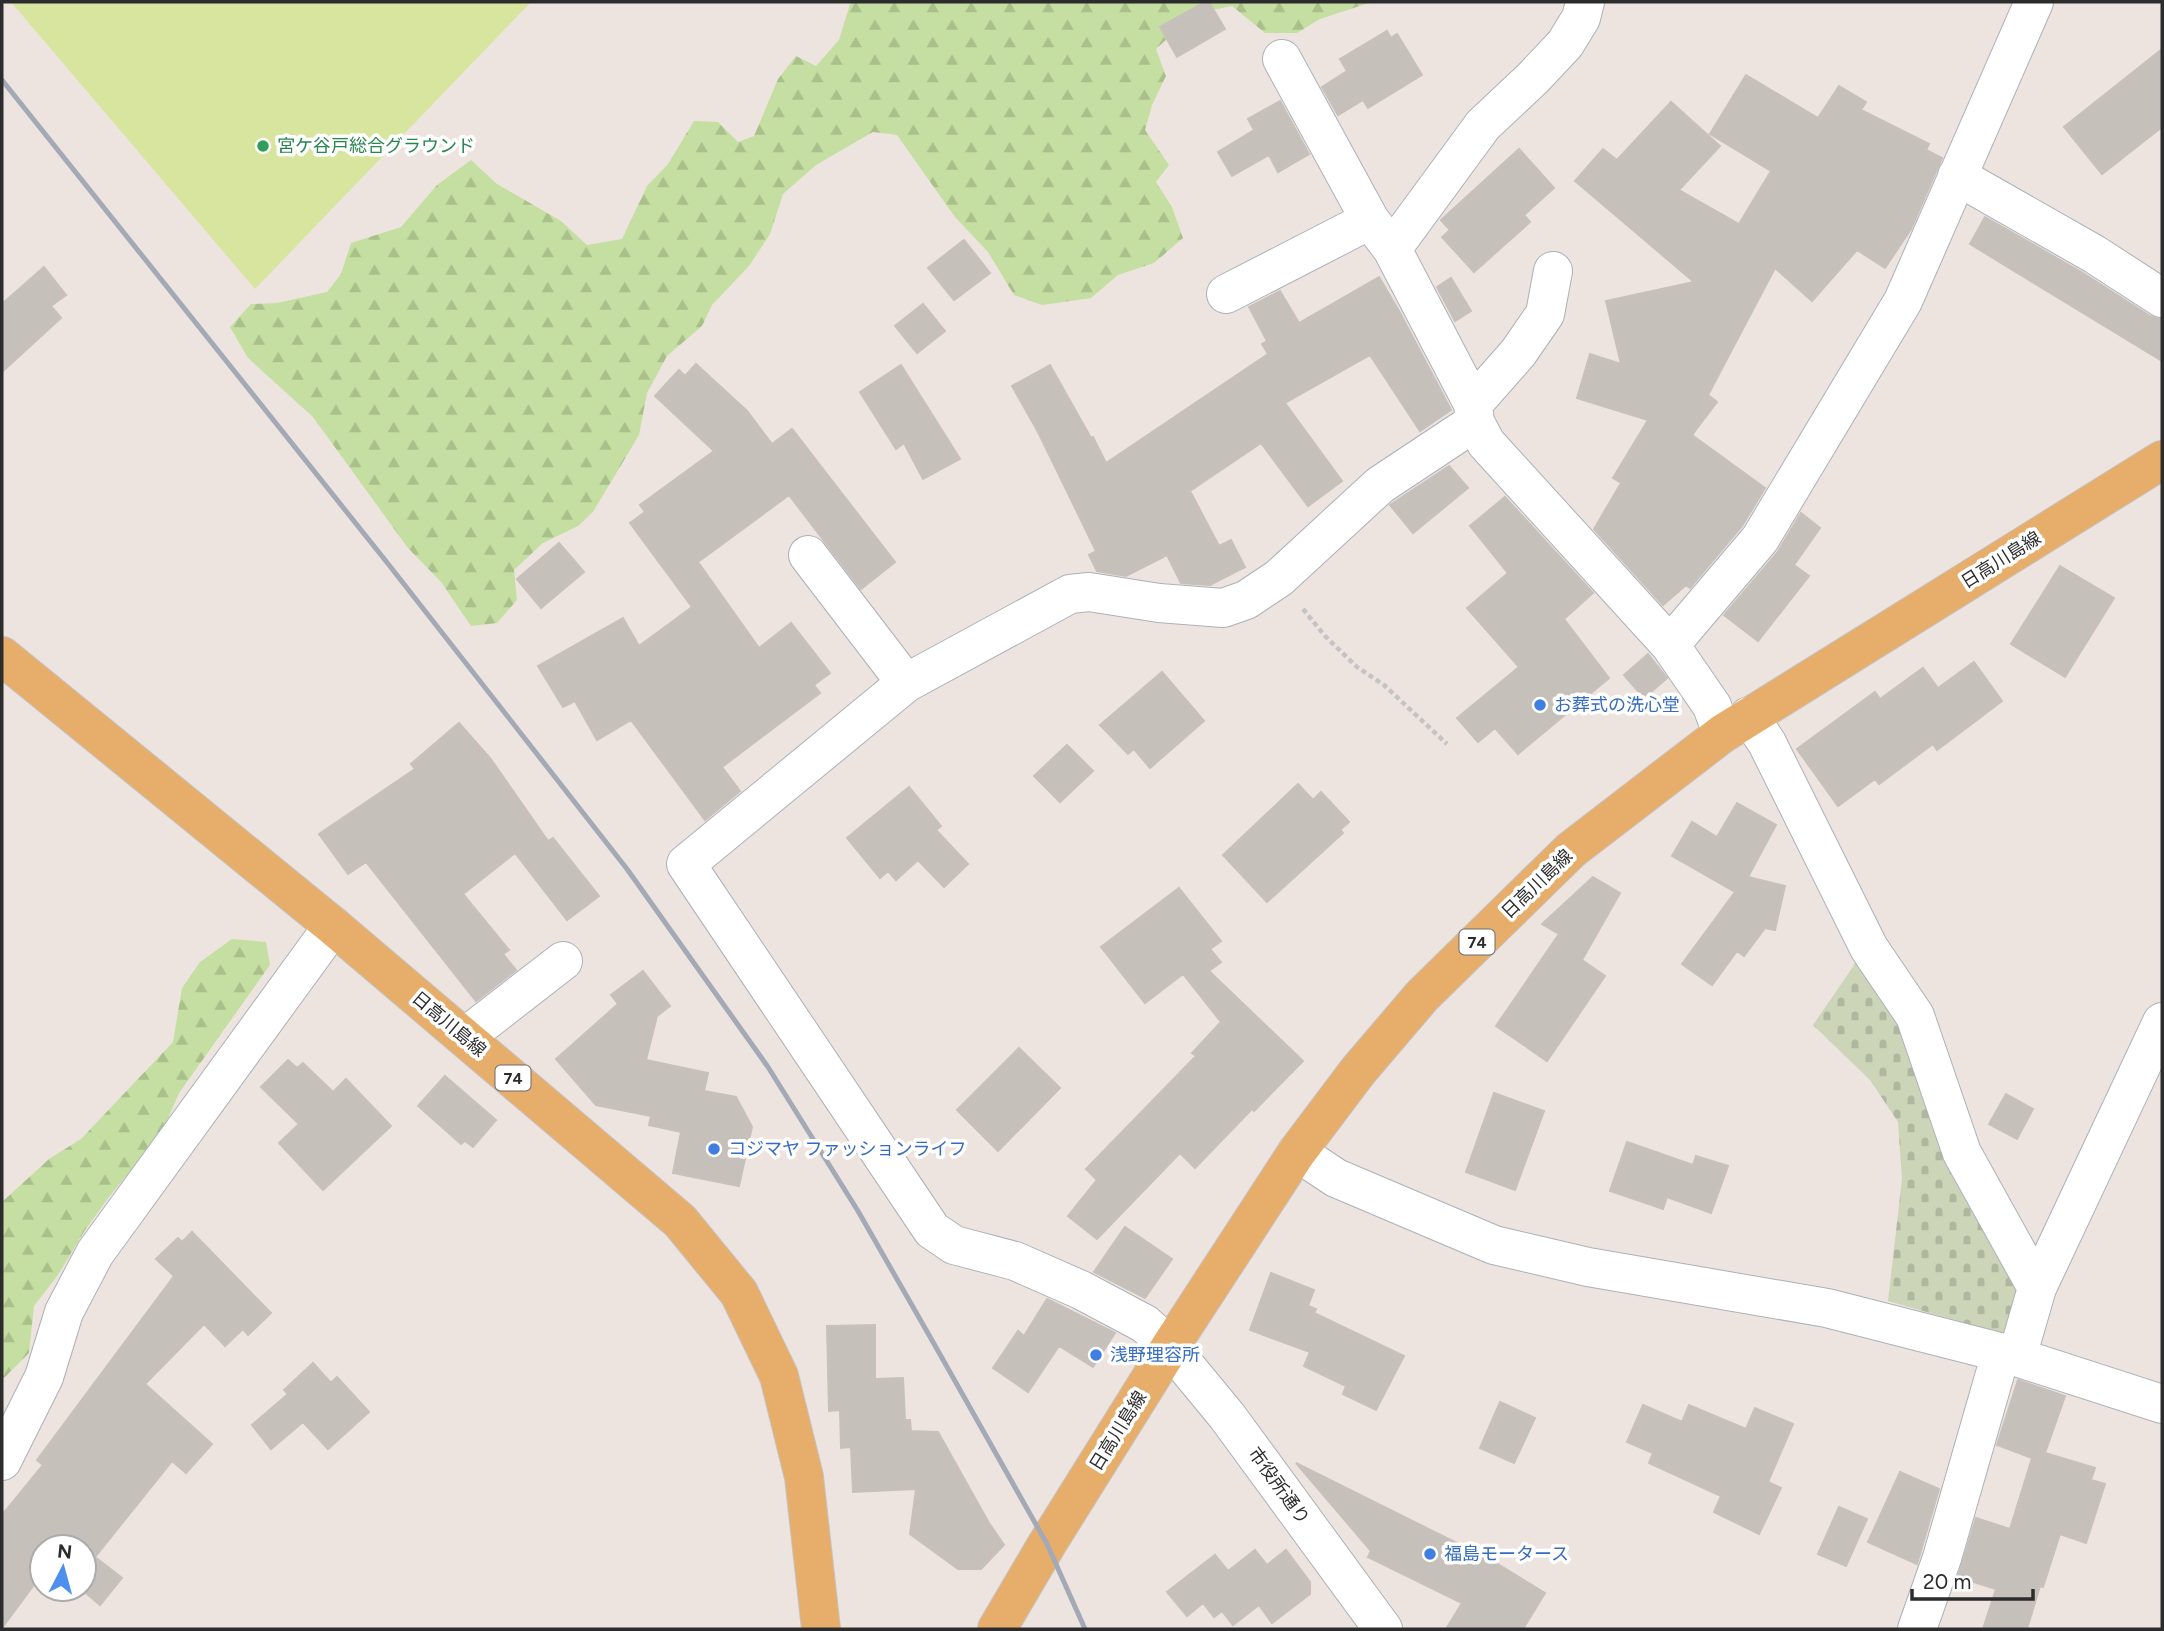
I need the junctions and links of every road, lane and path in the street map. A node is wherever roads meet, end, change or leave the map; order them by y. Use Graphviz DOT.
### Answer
graph roads {
  1 [pos="1585,2"];
  2 [pos="2034,2"];
  3 [pos="1282,60"];
  4 [pos="1958,176"];
  5 [pos="1381,234"];
  6 [pos="1553,271"];
  7 [pos="1226,294"];
  8 [pos="2162,298"];
  9 [pos="1474,413"];
  10 [pos="2162,460"];
  11 [pos="808,555"];
  12 [pos="1279,578"];
  13 [pos="1670,645"];
  14 [pos="2,656"];
  15 [pos="906,683"];
  16 [pos="1735,725"];
  17 [pos="1447,744"];
  18 [pos="333,926"];
  19 [pos="563,961"];
  20 [pos="2162,1022"];
  21 [pos="465,1037"];
  22 [pos="1297,1152"];
  23 [pos="2037,1288"];
  24 [pos="1170,1347"];
  25 [pos="2009,1355"];
  26 [pos="2162,1404"];
  27 [pos="2,1461"];
  28 [pos="821,1629"];
  29 [pos="997,1629"];
  30 [pos="1383,1629"];
  31 [pos="1917,1629"];
  1 -- 5 [label="street"];
  2 -- 4 [label="street"];
  3 -- 5 [label="street"];
  4 -- 8 [label="street"];
  4 -- 13 [label="street"];
  5 -- 7 [label="street"];
  5 -- 9 [label="street"];
  6 -- 9 [label="street"];
  9 -- 12 [label="street"];
  9 -- 13 [label="street"];
  10 -- 16 [label="main road, 日高川島線 / 74"];
  11 -- 15 [label="street"];
  12 -- 15 [label="street"];
  12 -- 17 [label="path"];
  13 -- 16 [label="street"];
  14 -- 18 [label="main road, 日高川島線 / 74"];
  15 -- 24 [label="street, 市役所通り"];
  16 -- 22 [label="main road, 日高川島線 / 74"];
  16 -- 23 [label="street"];
  18 -- 21 [label="main road, 日高川島線 / 74"];
  18 -- 27 [label="street"];
  19 -- 21 [label="street"];
  20 -- 23 [label="street"];
  21 -- 28 [label="main road, 日高川島線 / 74"];
  22 -- 24 [label="main road, 日高川島線 / 74"];
  22 -- 25 [label="street"];
  23 -- 25 [label="street"];
  24 -- 29 [label="main road, 日高川島線 / 74"];
  24 -- 30 [label="street, 市役所通り"];
  25 -- 26 [label="street"];
  25 -- 31 [label="street"];
}
